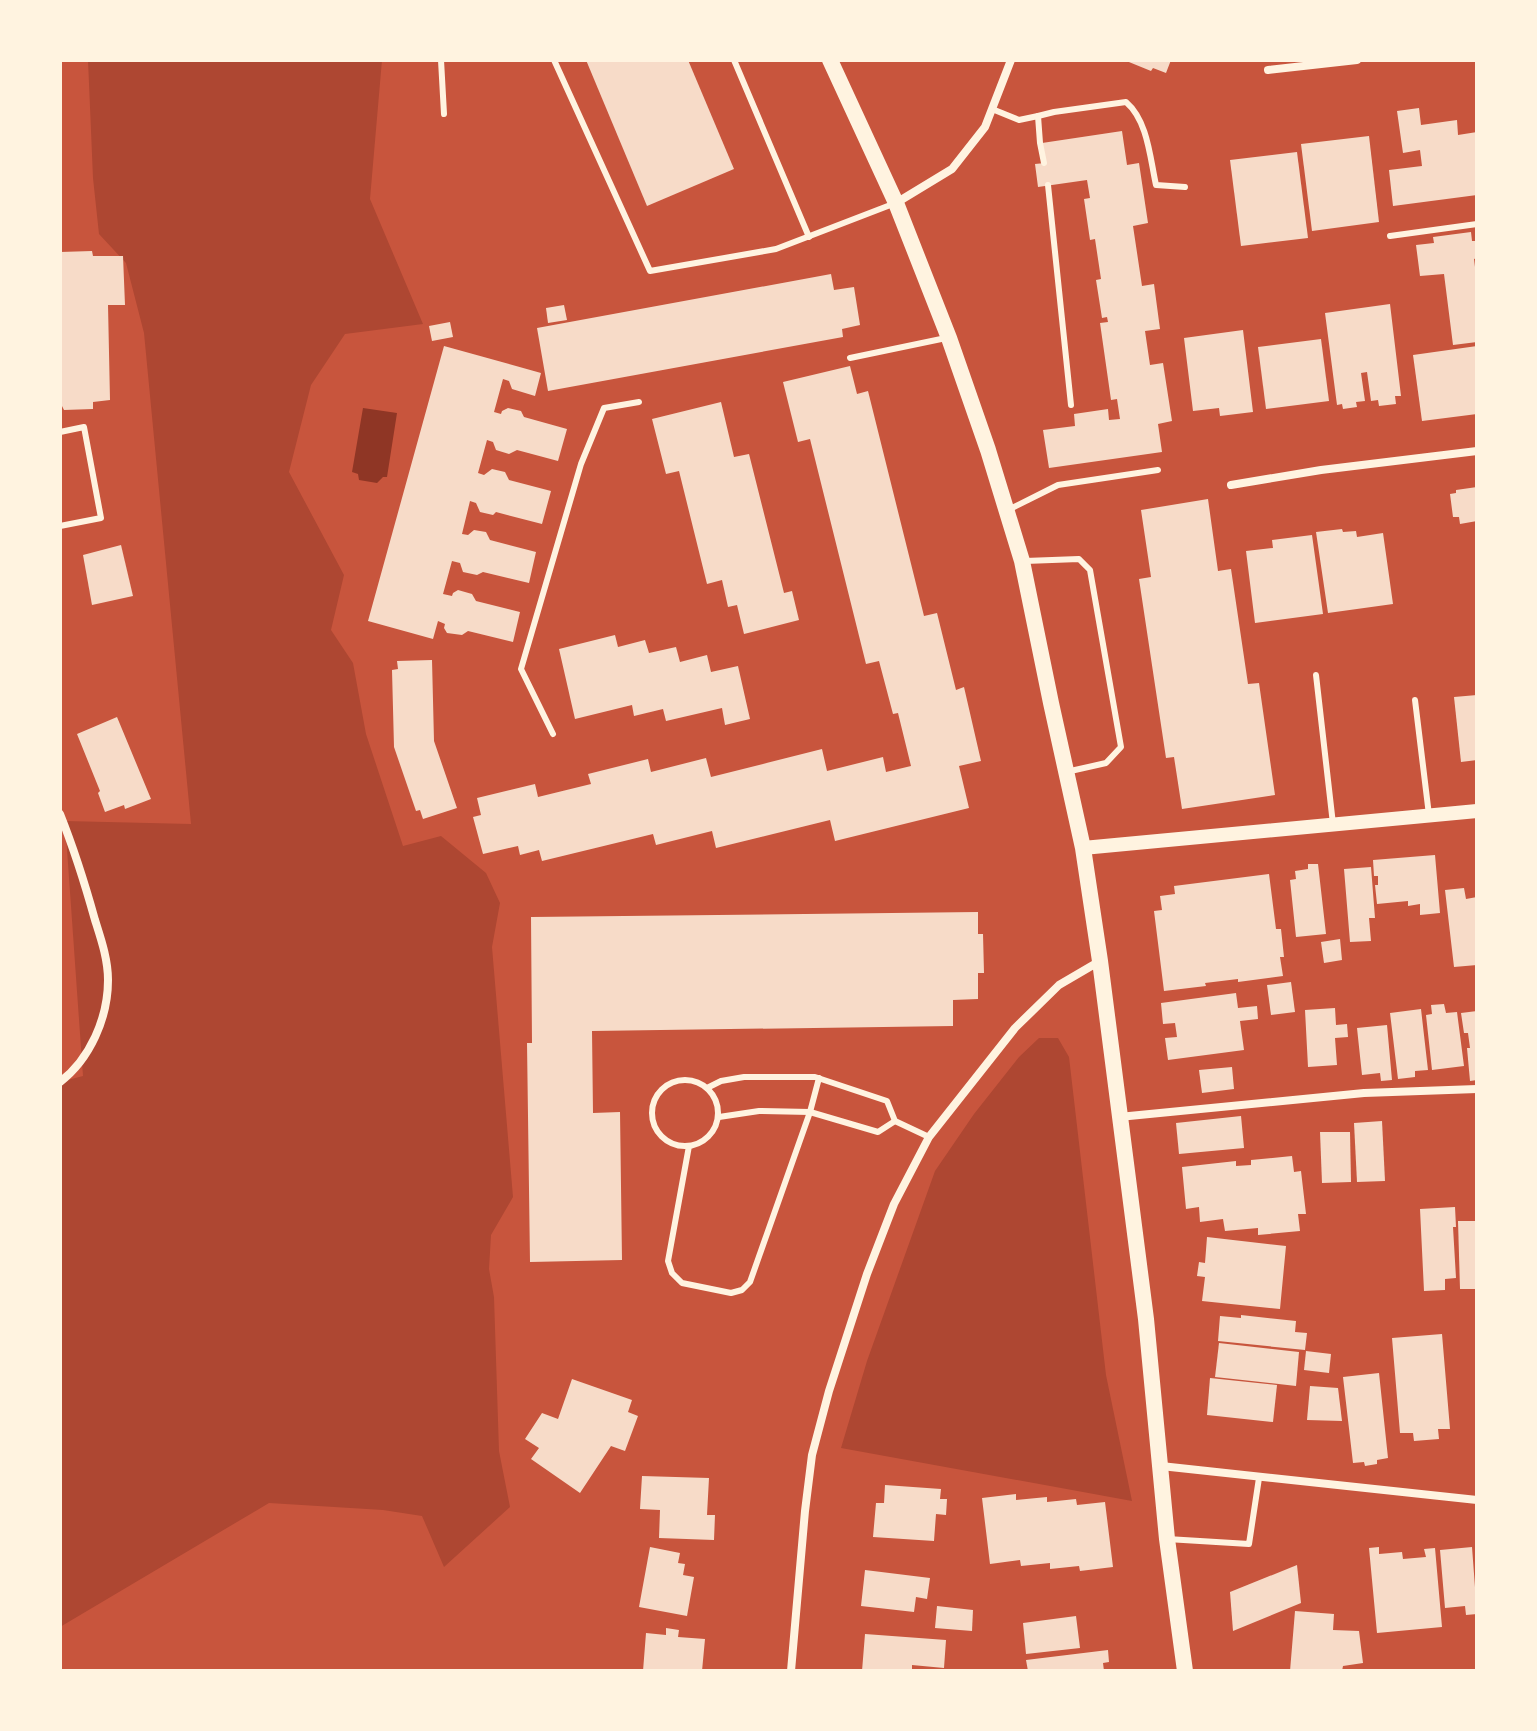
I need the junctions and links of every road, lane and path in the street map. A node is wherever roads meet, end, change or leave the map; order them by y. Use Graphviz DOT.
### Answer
graph roads {
  1 [pos="441,60"];
  2 [pos="554,60"];
  3 [pos="734,60"];
  4 [pos="830,60"];
  5 [pos="1011,60"];
  6 [pos="1357,60"];
  7 [pos="1268,70"];
  8 [pos="992,109"];
  9 [pos="444,114"];
  10 [pos="1038,116"];
  11 [pos="1044,163"];
  12 [pos="1048,185"];
  13 [pos="1185,187"];
  14 [pos="896,203"];
  15 [pos="1477,224"];
  16 [pos="1390,236"];
  17 [pos="809,237"];
  18 [pos="949,338"];
  19 [pos="850,358"];
  20 [pos="639,402"];
  21 [pos="1071,405"];
  22 [pos="60,432"];
  23 [pos="1477,451"];
  24 [pos="1158,470"];
  25 [pos="1231,485"];
  26 [pos="1006,511"];
  27 [pos="60,526"];
  28 [pos="1022,561"];
  29 [pos="1316,675"];
  30 [pos="1415,700"];
  31 [pos="553,734"];
  32 [pos="1066,772"];
  33 [pos="1477,811"];
  34 [pos="60,814"];
  35 [pos="1429,815"];
  36 [pos="1333,824"];
  37 [pos="1083,848"];
  38 [pos="1100,961"];
  39 [pos="819,1078"];
  40 [pos="60,1082"];
  41 [pos="707,1088"];
  42 [pos="1477,1089"];
  43 [pos="810,1112"];
  44 [pos="719,1117"];
  45 [pos="1119,1117"];
  46 [pos="895,1121"];
  47 [pos="929,1137"];
  48 [pos="689,1146"];
  49 [pos="1161,1466"];
  50 [pos="1259,1478"];
  51 [pos="1477,1500"];
  52 [pos="1167,1539"];
  53 [pos="791,1671"];
  54 [pos="1185,1671"];
  1 -- 9 [label="lane"];
  2 -- 17 [label="lane"];
  3 -- 17 [label="lane"];
  4 -- 14 [label="main road"];
  5 -- 8 [label="street"];
  6 -- 7 [label="street"];
  8 -- 10 [label="lane"];
  8 -- 14 [label="street"];
  10 -- 11 [label="lane"];
  10 -- 13 [label="lane"];
  12 -- 21 [label="lane"];
  14 -- 17 [label="lane"];
  14 -- 18 [label="main road"];
  15 -- 16 [label="lane"];
  18 -- 19 [label="lane"];
  18 -- 26 [label="main road"];
  20 -- 31 [label="lane"];
  22 -- 27 [label="lane"];
  23 -- 25 [label="street"];
  24 -- 26 [label="lane"];
  26 -- 28 [label="main road"];
  28 -- 32 [label="main road"];
  28 -- 32 [label="lane"];
  29 -- 36 [label="lane"];
  30 -- 35 [label="lane"];
  32 -- 37 [label="main road"];
  33 -- 35 [label="street"];
  34 -- 40 [label="street"];
  35 -- 36 [label="street"];
  36 -- 37 [label="street"];
  37 -- 38 [label="main road"];
  38 -- 45 [label="main road"];
  38 -- 47 [label="street"];
  39 -- 41 [label="lane"];
  39 -- 43 [label="lane"];
  39 -- 46 [label="lane"];
  41 -- 44 [label="lane"];
  41 -- 48 [label="lane"];
  42 -- 45 [label="street"];
  43 -- 44 [label="lane"];
  43 -- 46 [label="lane"];
  43 -- 48 [label="lane"];
  44 -- 48 [label="lane"];
  45 -- 49 [label="main road"];
  46 -- 47 [label="lane"];
  47 -- 53 [label="street"];
  49 -- 50 [label="street"];
  49 -- 52 [label="main road"];
  50 -- 51 [label="street"];
  50 -- 52 [label="lane"];
  52 -- 54 [label="main road"];
}
